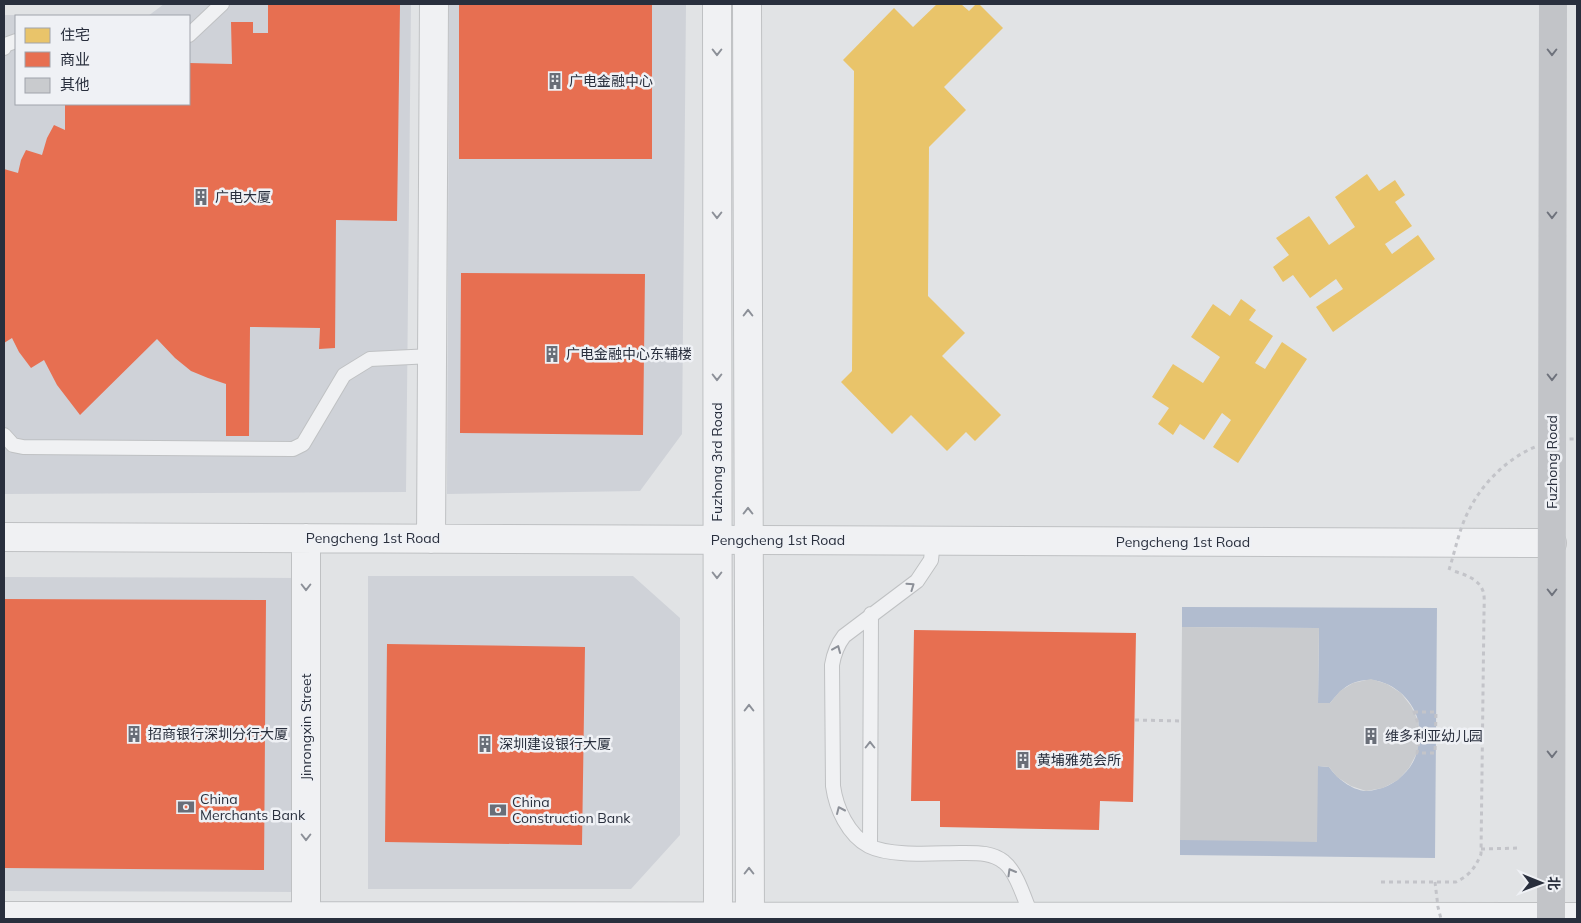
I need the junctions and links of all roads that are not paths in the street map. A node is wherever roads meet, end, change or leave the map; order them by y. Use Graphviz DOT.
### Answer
graph roads {
  1 [pos="222,4"];
  2 [pos="434,4"];
  3 [pos="717,4"];
  4 [pos="747,4"];
  5 [pos="1552,4"];
  6 [pos="190,34"];
  7 [pos="15,41"];
  8 [pos="4,48"];
  9 [pos="432,356"];
  10 [pos="4,435"];
  11 [pos="4,537"];
  12 [pos="306,538"];
  13 [pos="431,539"];
  14 [pos="717,540"];
  15 [pos="748,540"];
  16 [pos="933,541"];
  17 [pos="1552,543"];
  18 [pos="871,614"];
  19 [pos="870,846"];
  20 [pos="4,916"];
  21 [pos="306,916"];
  22 [pos="1032,916"];
  23 [pos="718,918"];
  24 [pos="750,918"];
  25 [pos="1560,918"];
  1 -- 6 [label="lane"];
  2 -- 9 [label="street"];
  3 -- 14 [label="street, Fuzhong 3rd Road, one-way"];
  15 -- 4 [label="street, one-way"];
  5 -- 17 [label="main road, Fuzhong Road, one-way"];
  7 -- 8 [label="lane"];
  9 -- 10 [label="lane"];
  9 -- 13 [label="street"];
  11 -- 12 [label="street, Pengcheng 1st Road"];
  12 -- 13 [label="street, Pengcheng 1st Road"];
  12 -- 21 [label="street, Jinrongxin Street, one-way"];
  13 -- 14 [label="street, Pengcheng 1st Road"];
  14 -- 15 [label="street, Pengcheng 1st Road"];
  14 -- 23 [label="street, Fuzhong 3rd Road, one-way"];
  15 -- 16 [label="street, Pengcheng 1st Road"];
  24 -- 15 [label="street, one-way"];
  16 -- 17 [label="street, Pengcheng 1st Road"];
  18 -- 16 [label="lane, one-way"];
  17 -- 25 [label="main road, Fuzhong Road, one-way"];
  19 -- 18 [label="lane, one-way"];
  19 -- 18 [label="lane, one-way"];
  22 -- 19 [label="lane, one-way"];
  20 -- 21 [label="street"];
  21 -- 23 [label="street"];
  22 -- 24 [label="street"];
  22 -- 25 [label="street"];
  23 -- 24 [label="street"];
}
